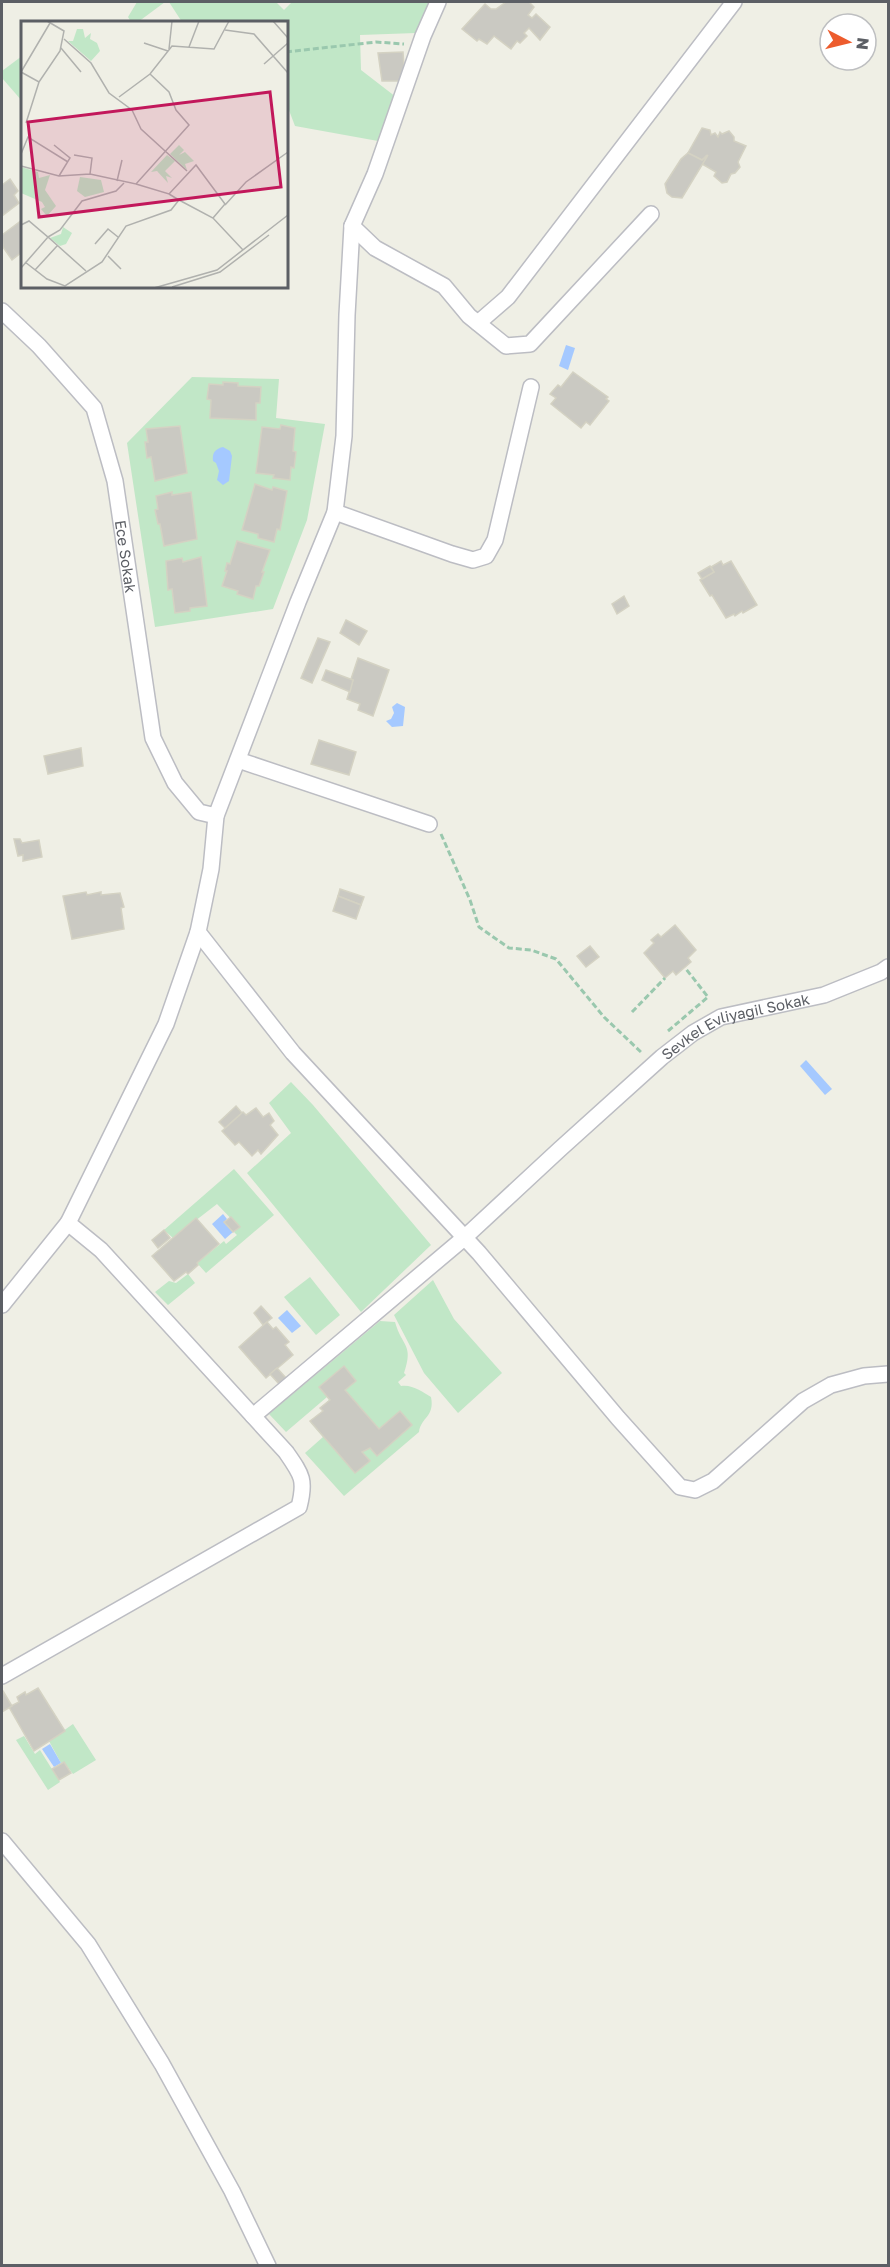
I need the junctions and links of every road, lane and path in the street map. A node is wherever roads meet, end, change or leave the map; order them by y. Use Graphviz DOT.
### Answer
graph roads {
  1 [pos="438,2"];
  2 [pos="734,2"];
  3 [pos="420,45"];
  4 [pos="288,52"];
  5 [pos="651,214"];
  6 [pos="352,226"];
  7 [pos="2,311"];
  8 [pos="478,323"];
  9 [pos="531,387"];
  10 [pos="335,512"];
  11 [pos="238,759"];
  12 [pos="216,816"];
  13 [pos="429,824"];
  14 [pos="198,932"];
  15 [pos="888,967"];
  16 [pos="686,969"];
  17 [pos="665,978"];
  18 [pos="632,1012"];
  19 [pos="664,1033"];
  20 [pos="662,1057"];
  21 [pos="68,1223"];
  22 [pos="464,1238"];
  23 [pos="2,1305"];
  24 [pos="888,1374"];
  25 [pos="253,1416"];
  26 [pos="2,1676"];
  27 [pos="2,1841"];
  28 [pos="268,2265"];
  1 -- 3 [label="street"];
  2 -- 8 [label="street"];
  3 -- 4 [label="path"];
  3 -- 6 [label="street"];
  5 -- 8 [label="street"];
  6 -- 8 [label="street"];
  6 -- 10 [label="street"];
  7 -- 12 [label="street, Ece Sokak"];
  9 -- 10 [label="street"];
  10 -- 11 [label="street"];
  11 -- 12 [label="street"];
  11 -- 13 [label="street"];
  12 -- 14 [label="street"];
  13 -- 20 [label="path, Sevkel Evliyagil Sokak"];
  14 -- 21 [label="street"];
  14 -- 22 [label="street"];
  15 -- 20 [label="street, Sevkel Evliyagil Sokak"];
  16 -- 19 [label="path"];
  17 -- 18 [label="path"];
  20 -- 22 [label="street"];
  21 -- 23 [label="street"];
  21 -- 25 [label="street"];
  22 -- 24 [label="street"];
  22 -- 25 [label="street"];
  25 -- 26 [label="street"];
  27 -- 28 [label="street"];
}
